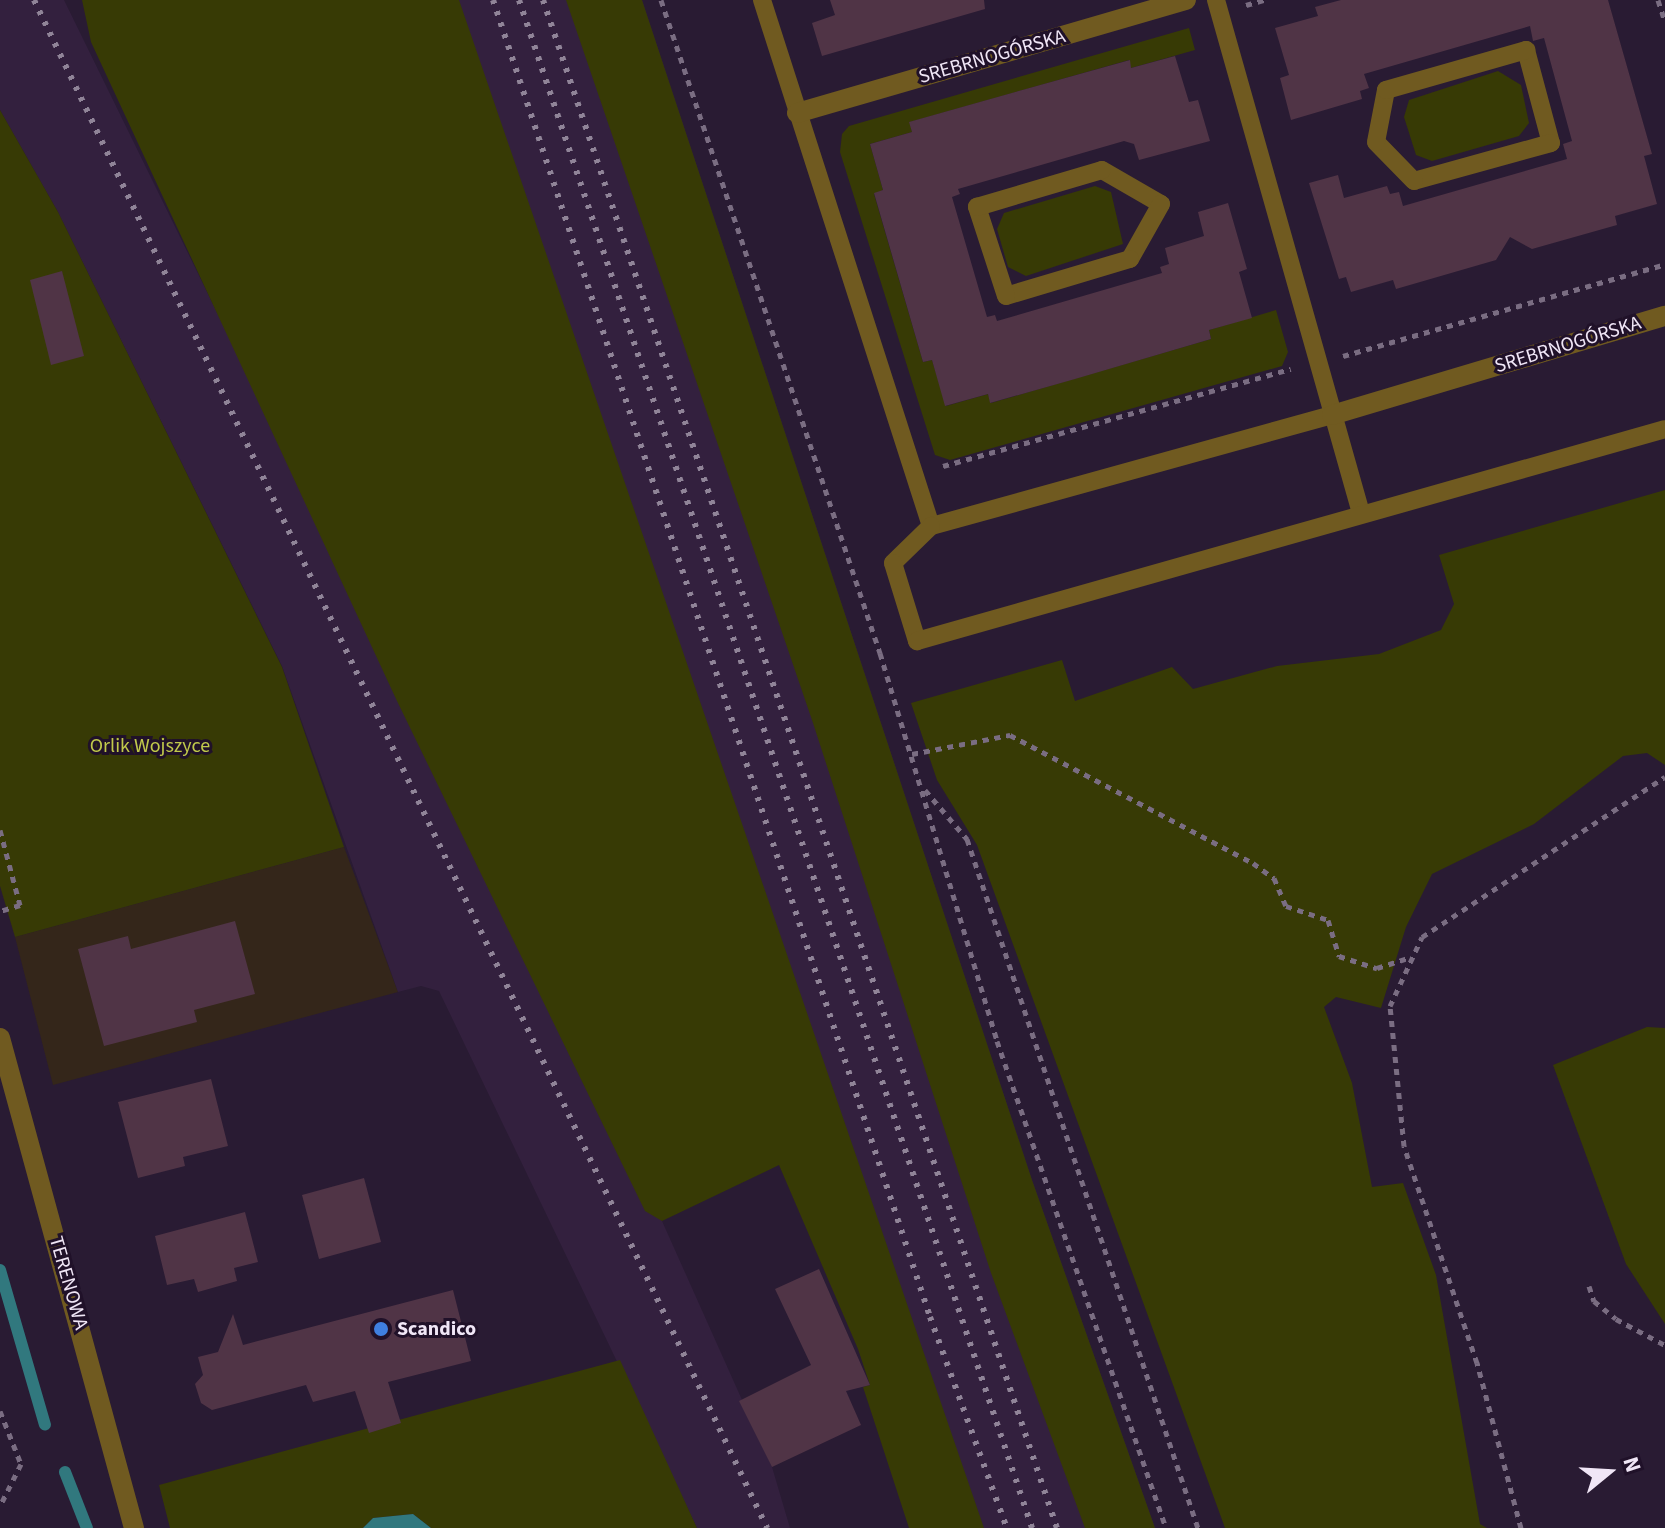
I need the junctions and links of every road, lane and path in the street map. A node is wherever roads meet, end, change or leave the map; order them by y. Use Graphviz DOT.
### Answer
graph roads {
  1 [pos="661,0"];
  2 [pos="762,0"];
  3 [pos="1186,0"];
  4 [pos="1216,0"];
  5 [pos="1658,0"];
  6 [pos="1665,22"];
  7 [pos="797,113"];
  8 [pos="1376,142"];
  9 [pos="1161,204"];
  10 [pos="1665,264"];
  11 [pos="1665,316"];
  12 [pos="1317,361"];
  13 [pos="1332,415"];
  14 [pos="1665,429"];
  15 [pos="1361,513"];
  16 [pos="931,526"];
  17 [pos="912,754"];
  18 [pos="1665,777"];
  19 [pos="924,790"];
  20 [pos="0,830"];
  21 [pos="0,911"];
  22 [pos="1408,958"];
  23 [pos="0,1038"];
  24 [pos="1589,1286"];
  25 [pos="1665,1345"];
  26 [pos="0,1411"];
  27 [pos="0,1506"];
  28 [pos="134,1528"];
  29 [pos="1166,1528"];
  30 [pos="1198,1528"];
  31 [pos="1521,1528"];
  1 -- 17 [label="path"];
  2 -- 7 [label="lane"];
  3 -- 7 [label="street, SREBRNOGÓRSKA"];
  4 -- 12 [label="lane"];
  5 -- 6 [label="path"];
  7 -- 16 [label="lane"];
  8 -- 8 [label="lane"];
  9 -- 9 [label="lane"];
  10 -- 12 [label="path"];
  11 -- 13 [label="street, SREBRNOGÓRSKA"];
  12 -- 13 [label="lane"];
  13 -- 15 [label="lane"];
  13 -- 16 [label="lane"];
  14 -- 15 [label="lane"];
  15 -- 16 [label="lane"];
  17 -- 19 [label="path"];
  17 -- 22 [label="path"];
  18 -- 22 [label="path"];
  19 -- 29 [label="path"];
  19 -- 30 [label="path"];
  20 -- 21 [label="path"];
  22 -- 31 [label="path"];
  23 -- 28 [label="street, TERENOWA"];
  24 -- 25 [label="path"];
  26 -- 27 [label="path"];
}
